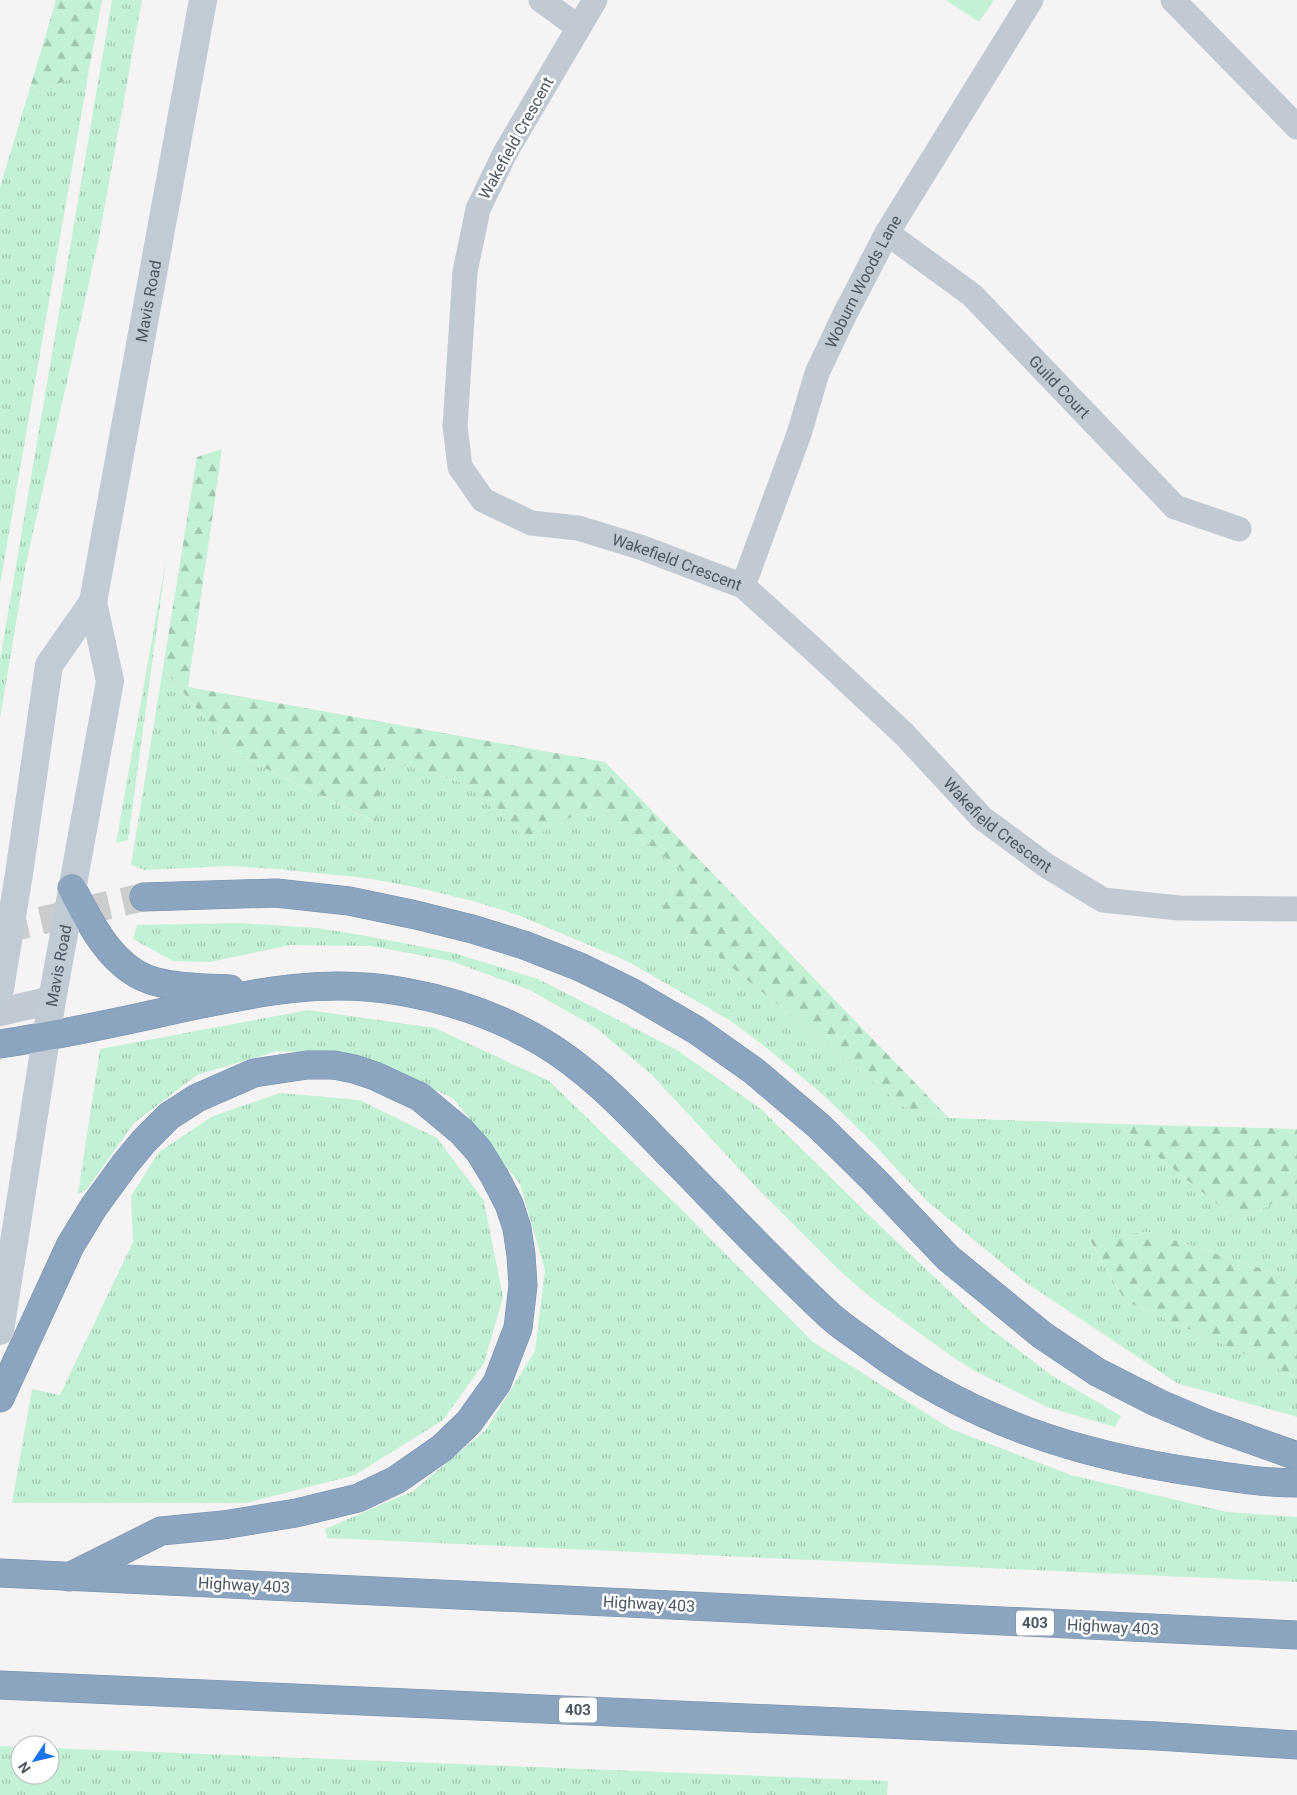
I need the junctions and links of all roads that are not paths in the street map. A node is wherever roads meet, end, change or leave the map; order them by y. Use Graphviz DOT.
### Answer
graph roads {
  1 [pos="203,0"];
  2 [pos="541,0"];
  3 [pos="595,0"];
  4 [pos="1031,0"];
  5 [pos="1172,0"];
  6 [pos="578,27"];
  7 [pos="1297,127"];
  8 [pos="886,233"];
  9 [pos="1239,529"];
  10 [pos="743,586"];
  11 [pos="93,602"];
  12 [pos="19,874"];
  13 [pos="72,888"];
  14 [pos="144,898"];
  15 [pos="0,900"];
  16 [pos="1297,908"];
  17 [pos="0,989"];
  18 [pos="261,992"];
  19 [pos="52,1000"];
  20 [pos="0,1012"];
  21 [pos="47,1037"];
  22 [pos="0,1044"];
  23 [pos="0,1331"];
  24 [pos="0,1398"];
  25 [pos="1297,1456"];
  26 [pos="1297,1484"];
  27 [pos="0,1573"];
  28 [pos="69,1577"];
  29 [pos="1297,1636"];
  30 [pos="0,1685"];
  31 [pos="1297,1745"];
  1 -- 11 [label="main road, Mavis Road"];
  2 -- 6 [label="street"];
  3 -- 6 [label="street, Wakefield Crescent"];
  4 -- 8 [label="street, Woburn Woods Lane"];
  5 -- 7 [label="street"];
  6 -- 10 [label="street, Wakefield Crescent"];
  8 -- 9 [label="street, Guild Court"];
  8 -- 10 [label="street, Woburn Woods Lane"];
  10 -- 16 [label="street, Wakefield Crescent"];
  11 -- 12 [label="main road, Mavis Road"];
  11 -- 13 [label="main road, Mavis Road"];
  12 -- 15 [label="street"];
  12 -- 17 [label="main road, Mavis Road"];
  13 -- 18 [label="highway"];
  13 -- 19 [label="main road, Mavis Road"];
  14 -- 25 [label="highway"];
  18 -- 21 [label="highway"];
  18 -- 26 [label="highway"];
  19 -- 20 [label="street"];
  19 -- 21 [label="main road, Mavis Road"];
  21 -- 22 [label="highway"];
  21 -- 23 [label="main road, Mavis Road"];
  24 -- 28 [label="highway"];
  27 -- 28 [label="highway, Highway 403 / 403"];
  28 -- 29 [label="highway, Highway 403 / 403"];
  30 -- 31 [label="highway, 403"];
}
